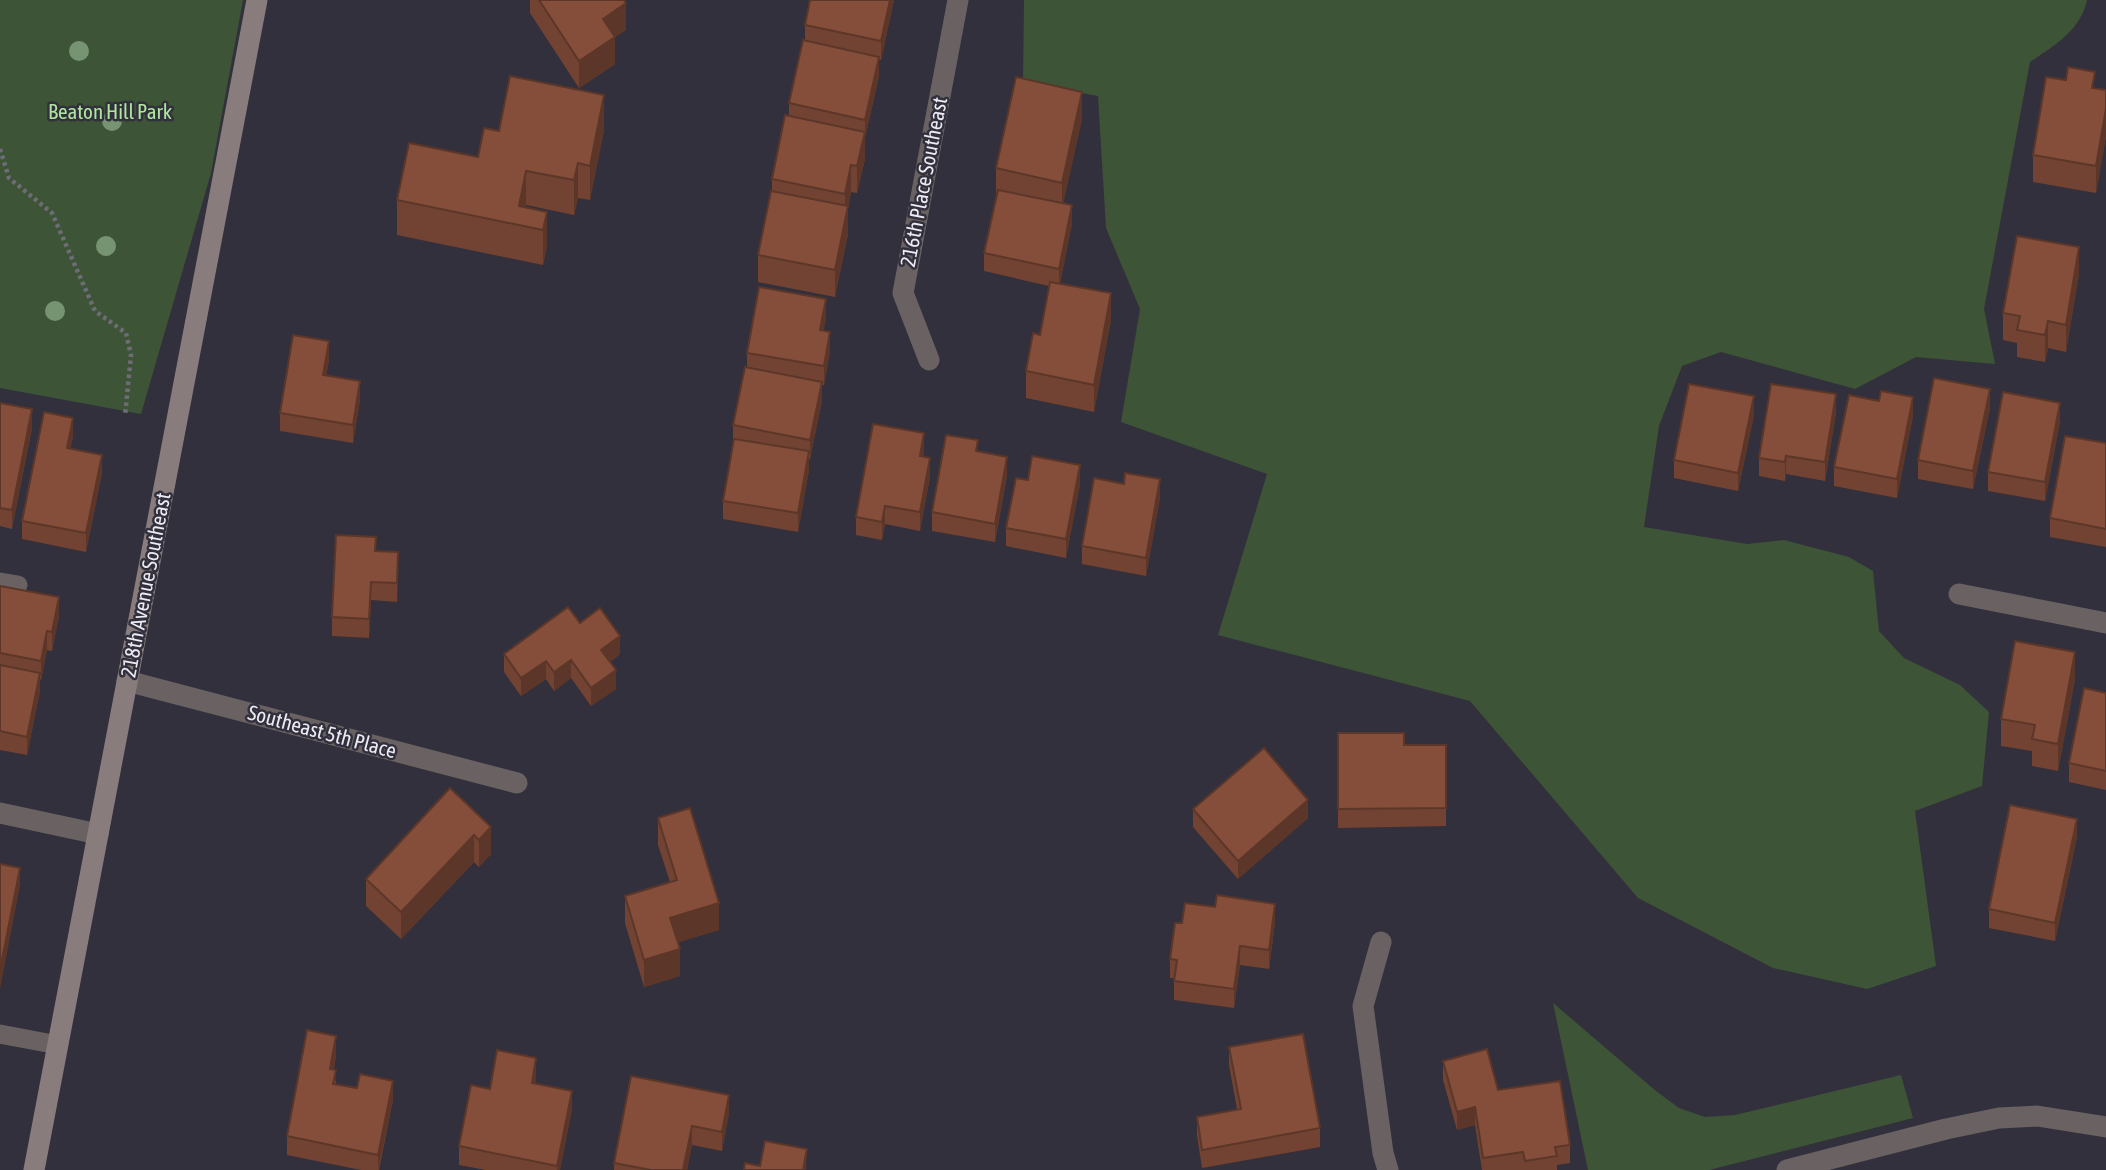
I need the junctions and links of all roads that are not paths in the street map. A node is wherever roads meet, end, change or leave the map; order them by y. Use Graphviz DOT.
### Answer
graph roads {
  1 [pos="257,0"];
  2 [pos="958,0"];
  3 [pos="929,360"];
  4 [pos="1959,594"];
  5 [pos="2106,623"];
  6 [pos="127,681"];
  7 [pos="517,783"];
  8 [pos="0,813"];
  9 [pos="98,834"];
  10 [pos="1381,942"];
  11 [pos="0,1034"];
  12 [pos="58,1045"];
  13 [pos="2106,1127"];
  14 [pos="34,1170"];
  15 [pos="1388,1170"];
  16 [pos="1787,1170"];
  1 -- 6 [label="street, 218th Avenue Southeast"];
  2 -- 3 [label="street, 216th Place Southeast"];
  4 -- 5 [label="street"];
  6 -- 7 [label="street, Southeast 5th Place"];
  6 -- 9 [label="street, 218th Avenue Southeast"];
  8 -- 9 [label="street"];
  9 -- 12 [label="street, 218th Avenue Southeast"];
  10 -- 15 [label="street"];
  11 -- 12 [label="lane"];
  12 -- 14 [label="street, 218th Avenue Southeast"];
  13 -- 16 [label="street"];
}
